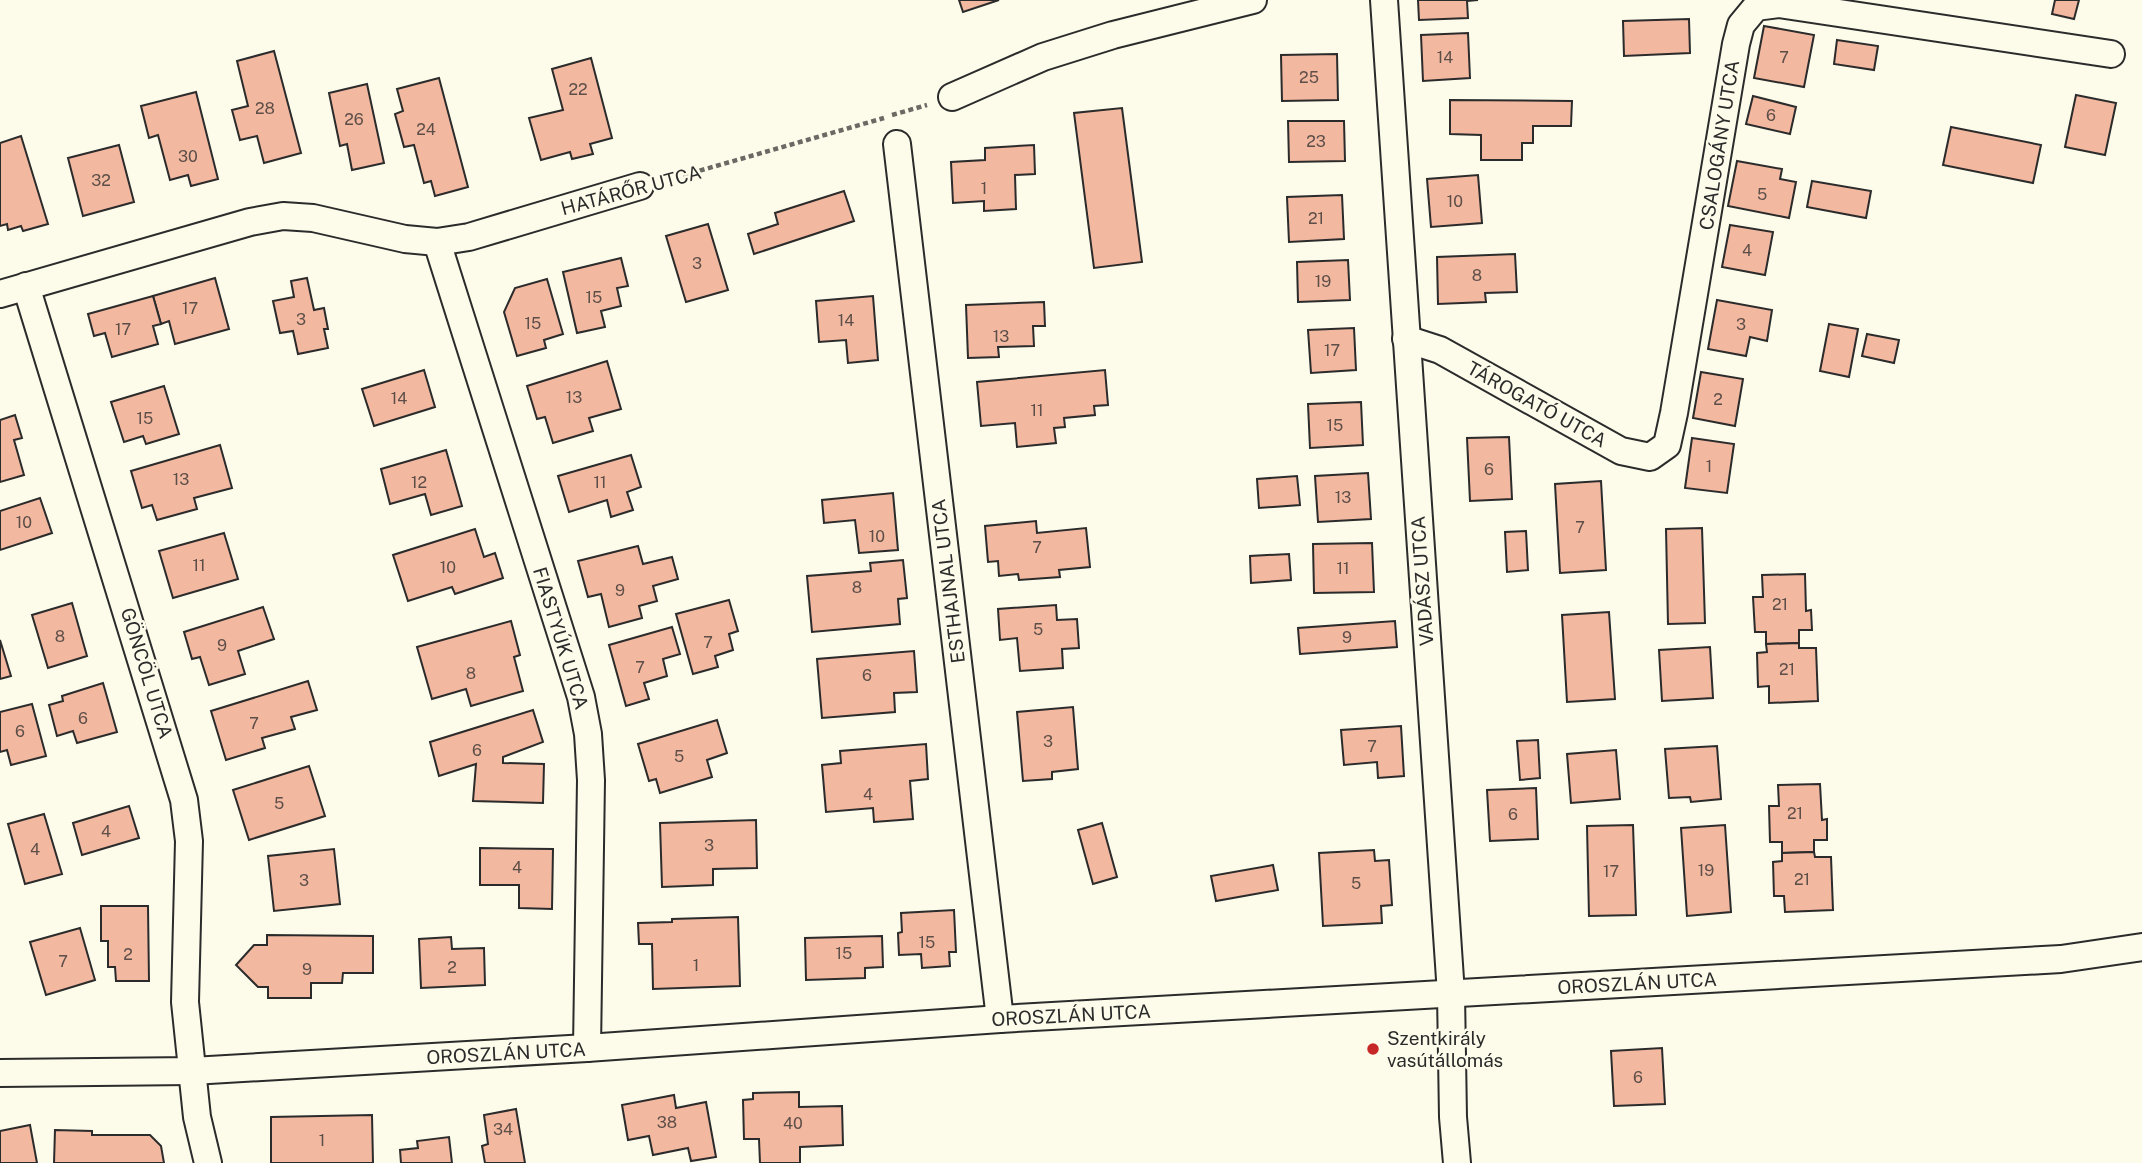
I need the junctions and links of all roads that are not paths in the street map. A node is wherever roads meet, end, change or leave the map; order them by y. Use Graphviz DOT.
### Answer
graph roads {
  1 [pos="1253,0"];
  2 [pos="1384,0"];
  3 [pos="1916,12"];
  4 [pos="2111,54"];
  5 [pos="951,97"];
  6 [pos="897,144"];
  7 [pos="640,186"];
  8 [pos="437,242"];
  9 [pos="26,286"];
  10 [pos="0,294"];
  11 [pos="1406,339"];
  12 [pos="1667,445"];
  13 [pos="2142,947"];
  14 [pos="1451,994"];
  15 [pos="1000,1019"];
  16 [pos="587,1048"];
  17 [pos="192,1071"];
  18 [pos="0,1073"];
  19 [pos="208,1163"];
  20 [pos="1457,1163"];
  1 -- 5 [label="street"];
  2 -- 11 [label="street, VADÁSZ UTCA"];
  3 -- 4 [label="street, CSALOGÁNY UTCA"];
  3 -- 12 [label="street, CSALOGÁNY UTCA"];
  6 -- 15 [label="street, ESTHAJNAL UTCA"];
  7 -- 8 [label="street, HATÁRŐR UTCA"];
  8 -- 9 [label="street, HATÁRŐR UTCA"];
  8 -- 16 [label="street, FIASTYÚK UTCA"];
  9 -- 10 [label="street, HATÁRŐR UTCA"];
  9 -- 17 [label="street, GÖNCÖL UTCA"];
  11 -- 12 [label="street, TÁROGATÓ UTCA"];
  11 -- 14 [label="street, VADÁSZ UTCA"];
  13 -- 14 [label="street, OROSZLÁN UTCA"];
  14 -- 15 [label="street, OROSZLÁN UTCA"];
  14 -- 20 [label="street, VADÁSZ UTCA"];
  15 -- 16 [label="street, OROSZLÁN UTCA"];
  16 -- 17 [label="street, OROSZLÁN UTCA"];
  17 -- 18 [label="street, OROSZLÁN UTCA"];
  17 -- 19 [label="street, GÖNCÖL UTCA"];
}
